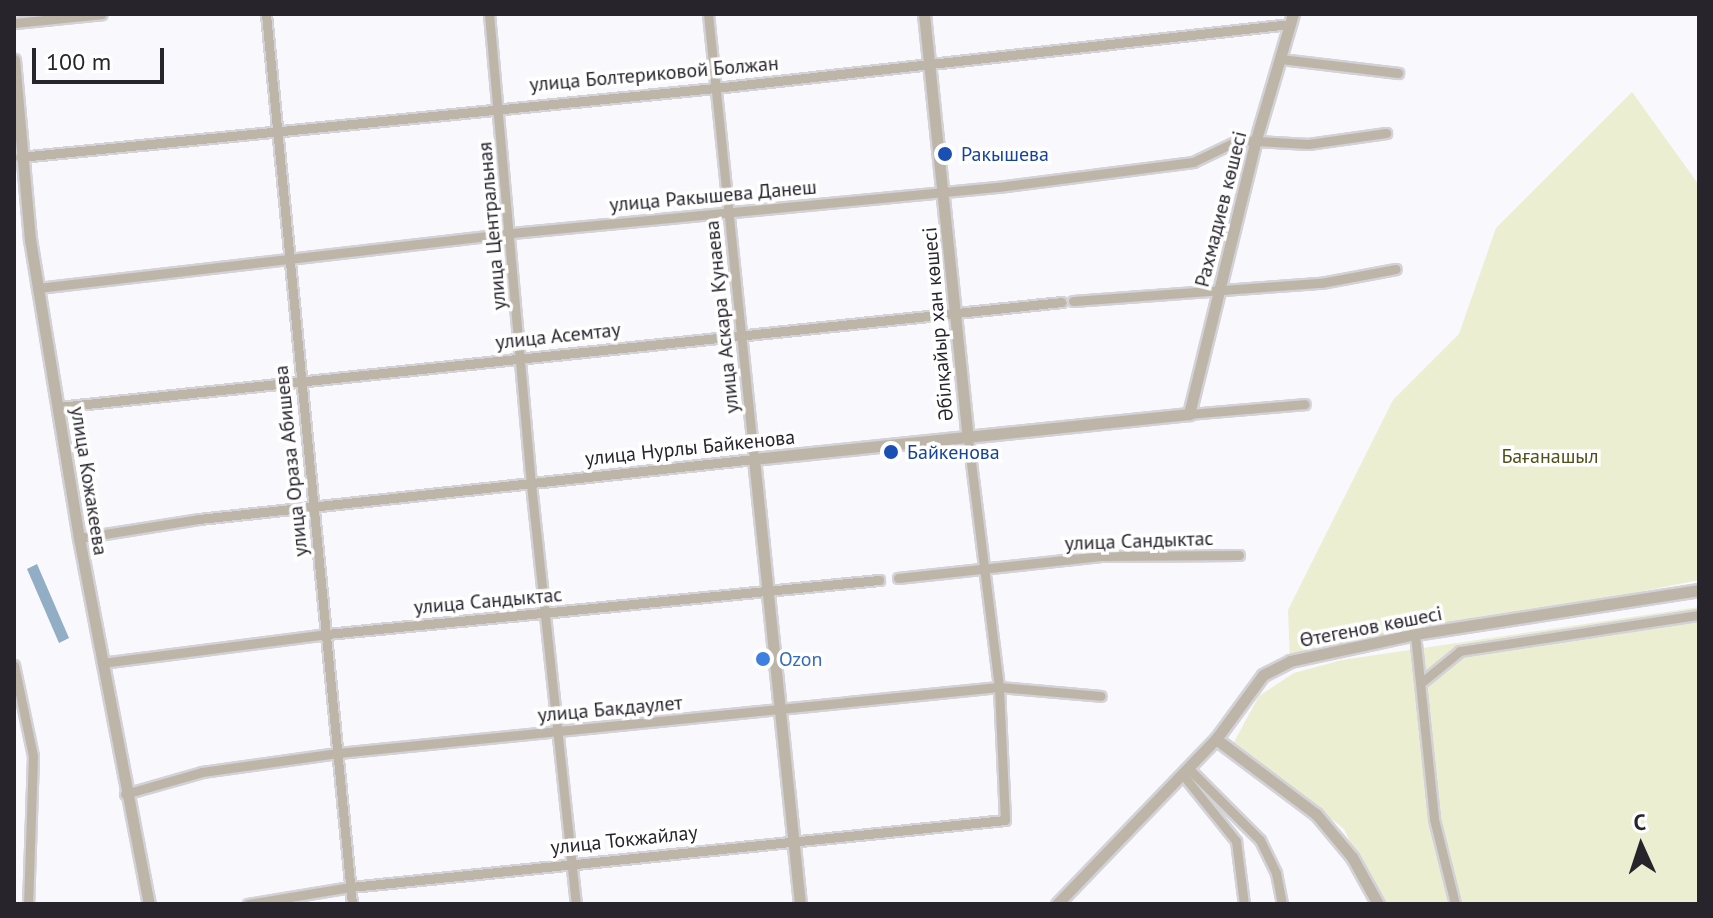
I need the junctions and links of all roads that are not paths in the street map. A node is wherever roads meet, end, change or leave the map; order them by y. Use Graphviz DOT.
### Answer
graph roads {
  1 [pos="102,14"];
  2 [pos="266,14"];
  3 [pos="489,14"];
  4 [pos="708,14"];
  5 [pos="924,14"];
  6 [pos="1292,19"];
  7 [pos="14,23"];
  8 [pos="1281,59"];
  9 [pos="14,60"];
  10 [pos="930,63"];
  11 [pos="1398,73"];
  12 [pos="715,88"];
  13 [pos="501,107"];
  14 [pos="278,130"];
  15 [pos="1386,133"];
  16 [pos="1255,143"];
  17 [pos="20,157"];
  18 [pos="944,193"];
  19 [pos="730,212"];
  20 [pos="511,233"];
  21 [pos="289,258"];
  22 [pos="1396,269"];
  23 [pos="1220,286"];
  24 [pos="38,288"];
  25 [pos="955,312"];
  26 [pos="742,335"];
  27 [pos="521,358"];
  28 [pos="300,378"];
  29 [pos="1305,404"];
  30 [pos="58,407"];
  31 [pos="1189,414"];
  32 [pos="968,438"];
  33 [pos="754,459"];
  34 [pos="531,484"];
  35 [pos="313,506"];
  36 [pos="79,538"];
  37 [pos="1239,555"];
  38 [pos="985,570"];
  39 [pos="898,578"];
  40 [pos="879,580"];
  41 [pos="769,590"];
  42 [pos="1699,590"];
  43 [pos="547,614"];
  44 [pos="1699,615"];
  45 [pos="327,634"];
  46 [pos="1415,634"];
  47 [pos="102,663"];
  48 [pos="14,665"];
  49 [pos="1422,682"];
  50 [pos="999,687"];
  51 [pos="1101,696"];
  52 [pos="782,712"];
  53 [pos="559,732"];
  54 [pos="1216,739"];
  55 [pos="338,753"];
  56 [pos="1186,772"];
  57 [pos="125,794"];
  58 [pos="1005,820"];
  59 [pos="794,841"];
  60 [pos="572,863"];
  61 [pos="351,887"];
  62 [pos="28,904"];
  63 [pos="149,904"];
  64 [pos="248,904"];
  65 [pos="352,904"];
  66 [pos="576,904"];
  67 [pos="800,904"];
  68 [pos="1057,904"];
  69 [pos="1244,904"];
  70 [pos="1282,904"];
  71 [pos="1378,904"];
  72 [pos="1455,904"];
  1 -- 7 [label="street"];
  2 -- 14 [label="street, улица Ораза Абишева"];
  3 -- 13 [label="street, улица Центральная"];
  4 -- 12 [label="street, улица Аскара Кунаева"];
  5 -- 10 [label="street, Әбілқайыр хан көшесі"];
  6 -- 8 [label="street, Рахмадиев көшесі"];
  6 -- 10 [label="street, улица Болтериковой Болжан"];
  8 -- 11 [label="street"];
  8 -- 16 [label="street, Рахмадиев көшесі"];
  9 -- 17 [label="street, улица Кожакеева"];
  10 -- 12 [label="street, улица Болтериковой Болжан"];
  10 -- 18 [label="street, Әбілқайыр хан көшесі"];
  12 -- 13 [label="street, улица Болтериковой Болжан"];
  12 -- 19 [label="street, улица Аскара Кунаева"];
  13 -- 14 [label="street, улица Болтериковой Болжан"];
  13 -- 20 [label="street, улица Центральная"];
  14 -- 17 [label="street, улица Болтериковой Болжан"];
  14 -- 21 [label="street, улица Ораза Абишева"];
  15 -- 16 [label="street, улица Ракышева Данеш"];
  16 -- 18 [label="street, улица Ракышева Данеш"];
  16 -- 23 [label="street, Рахмадиев көшесі"];
  17 -- 24 [label="street, улица Кожакеева"];
  18 -- 19 [label="street, улица Ракышева Данеш"];
  18 -- 25 [label="street, Әбілқайыр хан көшесі"];
  19 -- 20 [label="street, улица Ракышева Данеш"];
  19 -- 26 [label="street, улица Аскара Кунаева"];
  20 -- 21 [label="street, улица Ракышева Данеш"];
  20 -- 27 [label="street, улица Центральная"];
  21 -- 24 [label="street, улица Ракышева Данеш"];
  21 -- 28 [label="street, улица Ораза Абишева"];
  22 -- 23 [label="street, улица Асемтау"];
  23 -- 25 [label="street, улица Асемтау"];
  23 -- 31 [label="street, Рахмадиев көшесі"];
  24 -- 30 [label="street, улица Кожакеева"];
  25 -- 26 [label="street, улица Асемтау"];
  25 -- 32 [label="street, Әбілқайыр хан көшесі"];
  26 -- 27 [label="street, улица Асемтау"];
  26 -- 33 [label="street, улица Аскара Кунаева"];
  27 -- 28 [label="street, улица Асемтау"];
  27 -- 34 [label="street, улица Центральная"];
  28 -- 30 [label="street, улица Асемтау"];
  28 -- 35 [label="street, улица Ораза Абишева"];
  29 -- 31 [label="street, улица Нурлы Байкенова"];
  30 -- 36 [label="street, улица Кожакеева"];
  31 -- 32 [label="street, улица Нурлы Байкенова"];
  32 -- 33 [label="street, улица Нурлы Байкенова"];
  32 -- 38 [label="street, Әбілқайыр хан көшесі"];
  33 -- 34 [label="street, улица Нурлы Байкенова"];
  33 -- 41 [label="street, улица Аскара Кунаева"];
  34 -- 35 [label="street, улица Нурлы Байкенова"];
  34 -- 43 [label="street, улица Центральная"];
  35 -- 36 [label="street, улица Нурлы Байкенова"];
  35 -- 45 [label="street, улица Ораза Абишева"];
  36 -- 47 [label="street, улица Кожакеева"];
  37 -- 38 [label="street, улица Сандыктас"];
  38 -- 39 [label="street, улица Сандыктас"];
  38 -- 50 [label="street, Әбілқайыр хан көшесі"];
  40 -- 41 [label="street, улица Сандыктас"];
  41 -- 43 [label="street, улица Сандыктас"];
  41 -- 52 [label="street, улица Аскара Кунаева"];
  42 -- 46 [label="street, Өтегенов көшесі"];
  43 -- 45 [label="street, улица Сандыктас"];
  43 -- 53 [label="street, улица Центральная"];
  44 -- 49 [label="street"];
  45 -- 47 [label="street, улица Сандыктас"];
  45 -- 55 [label="street, улица Ораза Абишева"];
  46 -- 49 [label="street"];
  46 -- 54 [label="street, Өтегенов көшесі"];
  47 -- 57 [label="street, улица Кожакеева"];
  48 -- 62 [label="street"];
  49 -- 72 [label="street"];
  50 -- 51 [label="street, улица Бакдаулет"];
  50 -- 52 [label="street, улица Бакдаулет"];
  50 -- 58 [label="street, Әбілқайыр хан көшесі"];
  52 -- 53 [label="street, улица Бакдаулет"];
  52 -- 59 [label="street, улица Аскара Кунаева"];
  53 -- 55 [label="street, улица Бакдаулет"];
  53 -- 60 [label="street, улица Центральная"];
  54 -- 56 [label="street, Өтегенов көшесі"];
  54 -- 71 [label="street"];
  55 -- 57 [label="street, улица Бакдаулет"];
  55 -- 61 [label="street, улица Ораза Абишева"];
  56 -- 68 [label="street, Өтегенов көшесі"];
  56 -- 69 [label="street"];
  56 -- 70 [label="street"];
  57 -- 63 [label="street, улица Кожакеева"];
  58 -- 59 [label="street, улица Токжайлау"];
  59 -- 60 [label="street, улица Токжайлау"];
  59 -- 67 [label="street, улица Аскара Кунаева"];
  60 -- 61 [label="street, улица Токжайлау"];
  60 -- 66 [label="street, улица Центральная"];
  61 -- 64 [label="street, улица Токжайлау"];
  61 -- 65 [label="street, улица Ораза Абишева"];
}
